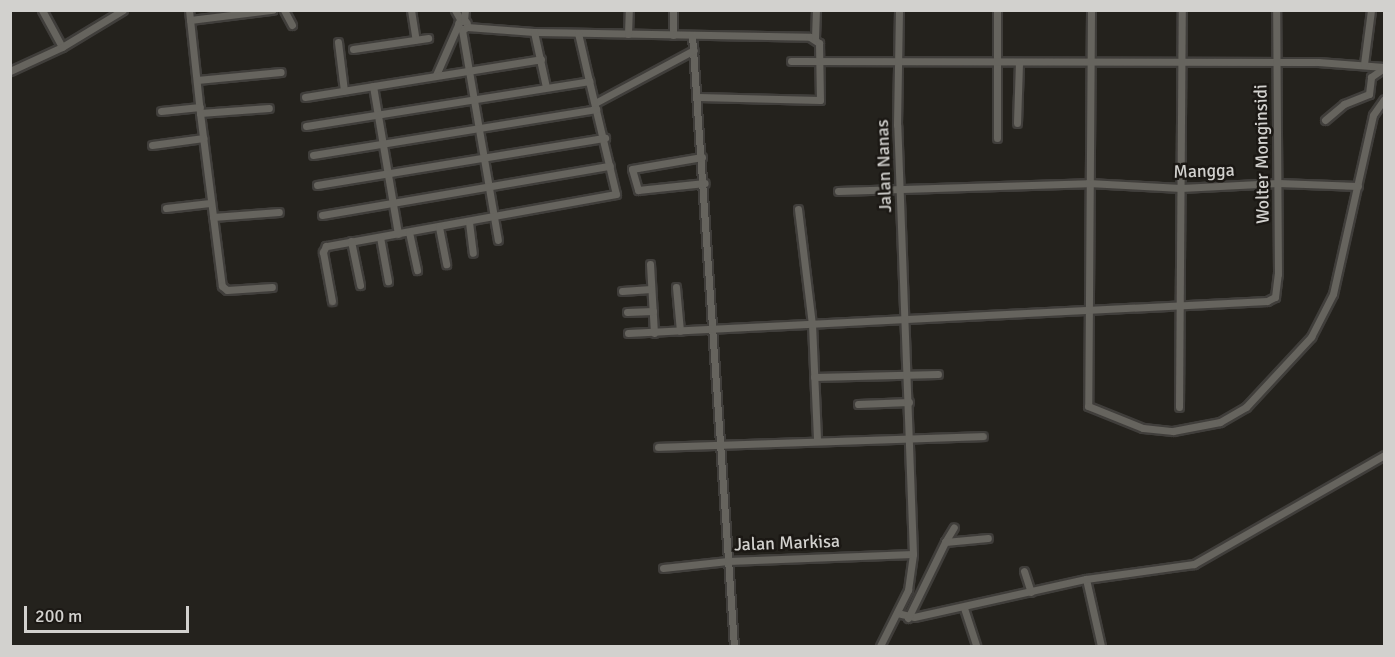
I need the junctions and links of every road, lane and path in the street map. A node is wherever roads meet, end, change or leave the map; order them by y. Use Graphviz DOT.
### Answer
graph roads {
  1 [pos="42,10"];
  2 [pos="123,10"];
  3 [pos="189,10"];
  4 [pos="272,10"];
  5 [pos="284,10"];
  6 [pos="411,10"];
  7 [pos="455,10"];
  8 [pos="465,10"];
  9 [pos="629,10"];
  10 [pos="673,10"];
  11 [pos="816,10"];
  12 [pos="899,10"];
  13 [pos="997,10"];
  14 [pos="1091,10"];
  15 [pos="1182,10"];
  16 [pos="1276,10"];
  17 [pos="1371,10"];
  18 [pos="190,20"];
  19 [pos="292,25"];
  20 [pos="462,25"];
  21 [pos="534,32"];
  22 [pos="578,33"];
  23 [pos="628,33"];
  24 [pos="674,35"];
  25 [pos="692,35"];
  26 [pos="428,38"];
  27 [pos="815,39"];
  28 [pos="416,40"];
  29 [pos="338,42"];
  30 [pos="62,47"];
  31 [pos="353,49"];
  32 [pos="694,50"];
  33 [pos="541,59"];
  34 [pos="791,61"];
  35 [pos="1182,62"];
  36 [pos="822,63"];
  37 [pos="896,63"];
  38 [pos="1018,63"];
  39 [pos="1092,63"];
  40 [pos="1276,63"];
  41 [pos="998,64"];
  42 [pos="1364,64"];
  43 [pos="1384,68"];
  44 [pos="470,70"];
  45 [pos="10,71"];
  46 [pos="280,72"];
  47 [pos="435,75"];
  48 [pos="197,80"];
  49 [pos="589,81"];
  50 [pos="373,86"];
  51 [pos="546,87"];
  52 [pos="344,91"];
  53 [pos="305,97"];
  54 [pos="698,97"];
  55 [pos="1384,99"];
  56 [pos="475,100"];
  57 [pos="595,106"];
  58 [pos="269,108"];
  59 [pos="200,110"];
  60 [pos="161,111"];
  61 [pos="378,116"];
  62 [pos="1325,120"];
  63 [pos="1017,123"];
  64 [pos="306,126"];
  65 [pos="479,129"];
  66 [pos="204,138"];
  67 [pos="605,138"];
  68 [pos="997,138"];
  69 [pos="152,145"];
  70 [pos="384,145"];
  71 [pos="313,155"];
  72 [pos="702,157"];
  73 [pos="484,158"];
  74 [pos="610,166"];
  75 [pos="387,174"];
  76 [pos="705,183"];
  77 [pos="1088,183"];
  78 [pos="1278,183"];
  79 [pos="317,185"];
  80 [pos="1358,186"];
  81 [pos="489,188"];
  82 [pos="1181,188"];
  83 [pos="899,189"];
  84 [pos="838,191"];
  85 [pos="210,203"];
  86 [pos="392,204"];
  87 [pos="166,208"];
  88 [pos="798,209"];
  89 [pos="279,212"];
  90 [pos="322,215"];
  91 [pos="213,217"];
  92 [pos="494,218"];
  93 [pos="469,222"];
  94 [pos="439,227"];
  95 [pos="409,232"];
  96 [pos="398,234"];
  97 [pos="380,237"];
  98 [pos="498,240"];
  99 [pos="351,242"];
  100 [pos="474,253"];
  101 [pos="446,264"];
  102 [pos="650,264"];
  103 [pos="417,270"];
  104 [pos="388,282"];
  105 [pos="360,285"];
  106 [pos="272,287"];
  107 [pos="676,287"];
  108 [pos="651,289"];
  109 [pos="622,291"];
  110 [pos="332,300"];
  111 [pos="1179,306"];
  112 [pos="1087,309"];
  113 [pos="653,311"];
  114 [pos="627,312"];
  115 [pos="905,320"];
  116 [pos="812,324"];
  117 [pos="715,330"];
  118 [pos="680,331"];
  119 [pos="628,333"];
  120 [pos="654,333"];
  121 [pos="938,374"];
  122 [pos="814,376"];
  123 [pos="908,376"];
  124 [pos="909,402"];
  125 [pos="858,404"];
  126 [pos="1179,407"];
  127 [pos="983,436"];
  128 [pos="910,438"];
  129 [pos="817,440"];
  130 [pos="722,444"];
  131 [pos="658,447"];
  132 [pos="1384,454"];
  133 [pos="954,527"];
  134 [pos="988,538"];
  135 [pos="945,542"];
  136 [pos="913,554"];
  137 [pos="728,561"];
  138 [pos="663,567"];
  139 [pos="1024,571"];
  140 [pos="1086,579"];
  141 [pos="1031,592"];
  142 [pos="964,608"];
  143 [pos="903,616"];
  144 [pos="883,645"];
  145 [pos="734,646"];
  146 [pos="973,646"];
  147 [pos="1101,646"];
  1 -- 30 [label="street"];
  2 -- 30 [label="street"];
  3 -- 18 [label="street"];
  4 -- 18 [label="street"];
  5 -- 19 [label="street"];
  6 -- 28 [label="street"];
  7 -- 20 [label="street"];
  8 -- 20 [label="street"];
  9 -- 23 [label="street"];
  10 -- 24 [label="street"];
  11 -- 27 [label="street"];
  12 -- 37 [label="street, Jalan Nanas"];
  13 -- 41 [label="street"];
  14 -- 39 [label="street"];
  15 -- 35 [label="street"];
  16 -- 40 [label="street, Wolter Monginsidi"];
  17 -- 42 [label="street"];
  18 -- 48 [label="street"];
  20 -- 21 [label="street"];
  20 -- 44 [label="street"];
  20 -- 47 [label="street"];
  21 -- 22 [label="street"];
  21 -- 33 [label="street"];
  22 -- 23 [label="street"];
  22 -- 49 [label="street"];
  23 -- 24 [label="street"];
  24 -- 25 [label="street"];
  25 -- 27 [label="street"];
  25 -- 32 [label="street"];
  26 -- 28 [label="street"];
  27 -- 36 [label="street"];
  28 -- 31 [label="street"];
  29 -- 52 [label="street"];
  30 -- 45 [label="street"];
  32 -- 54 [label="street"];
  32 -- 57 [label="street"];
  33 -- 44 [label="street"];
  33 -- 51 [label="street"];
  34 -- 36 [label="street"];
  35 -- 39 [label="street"];
  35 -- 40 [label="street"];
  35 -- 82 [label="street"];
  36 -- 37 [label="street"];
  36 -- 54 [label="street"];
  37 -- 41 [label="street"];
  37 -- 83 [label="street, Jalan Nanas"];
  38 -- 39 [label="street"];
  38 -- 41 [label="street"];
  38 -- 63 [label="street"];
  39 -- 77 [label="street"];
  40 -- 42 [label="street"];
  40 -- 78 [label="street, Wolter Monginsidi"];
  41 -- 68 [label="street"];
  42 -- 43 [label="street"];
  43 -- 62 [label="street"];
  44 -- 47 [label="street"];
  44 -- 56 [label="street"];
  46 -- 48 [label="street"];
  47 -- 50 [label="street"];
  48 -- 59 [label="street"];
  49 -- 51 [label="street"];
  49 -- 57 [label="street"];
  50 -- 52 [label="street"];
  50 -- 61 [label="street"];
  51 -- 56 [label="street"];
  52 -- 53 [label="street"];
  54 -- 72 [label="street"];
  55 -- 80 [label="street"];
  56 -- 61 [label="street"];
  56 -- 65 [label="street"];
  57 -- 65 [label="street"];
  57 -- 67 [label="street"];
  58 -- 59 [label="street"];
  59 -- 60 [label="street"];
  59 -- 66 [label="street"];
  61 -- 64 [label="street"];
  61 -- 70 [label="street"];
  65 -- 70 [label="street"];
  65 -- 73 [label="street"];
  66 -- 69 [label="street"];
  66 -- 85 [label="street"];
  67 -- 73 [label="street"];
  67 -- 74 [label="street"];
  70 -- 71 [label="street"];
  70 -- 75 [label="street"];
  72 -- 76 [label="street"];
  72 -- 76 [label="street"];
  73 -- 75 [label="street"];
  73 -- 81 [label="street"];
  74 -- 81 [label="street"];
  74 -- 92 [label="street"];
  75 -- 79 [label="street"];
  75 -- 86 [label="street"];
  76 -- 117 [label="street"];
  77 -- 82 [label="street, Mangga"];
  77 -- 83 [label="street, Mangga"];
  77 -- 112 [label="street"];
  78 -- 80 [label="street, Mangga"];
  78 -- 82 [label="street, Mangga"];
  78 -- 111 [label="street, Wolter Monginsidi"];
  80 -- 112 [label="street"];
  81 -- 86 [label="street"];
  81 -- 92 [label="street"];
  82 -- 111 [label="street"];
  83 -- 84 [label="street, Mangga"];
  83 -- 115 [label="street, Jalan Nanas"];
  85 -- 87 [label="street"];
  85 -- 91 [label="street"];
  86 -- 90 [label="street"];
  86 -- 96 [label="street"];
  88 -- 116 [label="street"];
  89 -- 91 [label="street"];
  91 -- 106 [label="street"];
  92 -- 93 [label="street"];
  92 -- 98 [label="street"];
  93 -- 94 [label="street"];
  93 -- 100 [label="street"];
  94 -- 95 [label="street"];
  94 -- 101 [label="street"];
  95 -- 96 [label="street"];
  95 -- 103 [label="street"];
  96 -- 97 [label="street"];
  97 -- 99 [label="street"];
  97 -- 104 [label="street"];
  99 -- 105 [label="street"];
  99 -- 110 [label="street"];
  102 -- 108 [label="street"];
  107 -- 118 [label="street"];
  108 -- 109 [label="street"];
  108 -- 113 [label="street"];
  111 -- 112 [label="street"];
  111 -- 126 [label="street"];
  112 -- 115 [label="street"];
  113 -- 114 [label="street"];
  113 -- 120 [label="street"];
  115 -- 116 [label="street"];
  115 -- 123 [label="street, Jalan Nanas"];
  116 -- 117 [label="street"];
  116 -- 122 [label="street"];
  117 -- 118 [label="street"];
  117 -- 130 [label="street"];
  118 -- 120 [label="street"];
  119 -- 120 [label="street"];
  121 -- 123 [label="street"];
  122 -- 123 [label="street"];
  122 -- 129 [label="street"];
  123 -- 124 [label="street, Jalan Nanas"];
  124 -- 125 [label="street"];
  124 -- 128 [label="street, Jalan Nanas"];
  127 -- 128 [label="street"];
  128 -- 129 [label="street"];
  128 -- 136 [label="street, Jalan Nanas"];
  129 -- 130 [label="street"];
  130 -- 131 [label="street"];
  130 -- 137 [label="street"];
  132 -- 140 [label="street"];
  133 -- 135 [label="street"];
  134 -- 135 [label="street"];
  135 -- 143 [label="street"];
  136 -- 137 [label="street, Jalan Markisa"];
  136 -- 143 [label="street, Jalan Nanas"];
  137 -- 138 [label="street, Jalan Markisa"];
  137 -- 145 [label="street"];
  139 -- 141 [label="street"];
  140 -- 141 [label="street"];
  140 -- 147 [label="street"];
  141 -- 142 [label="street"];
  142 -- 143 [label="street"];
  142 -- 146 [label="street"];
  143 -- 144 [label="street"];
}
